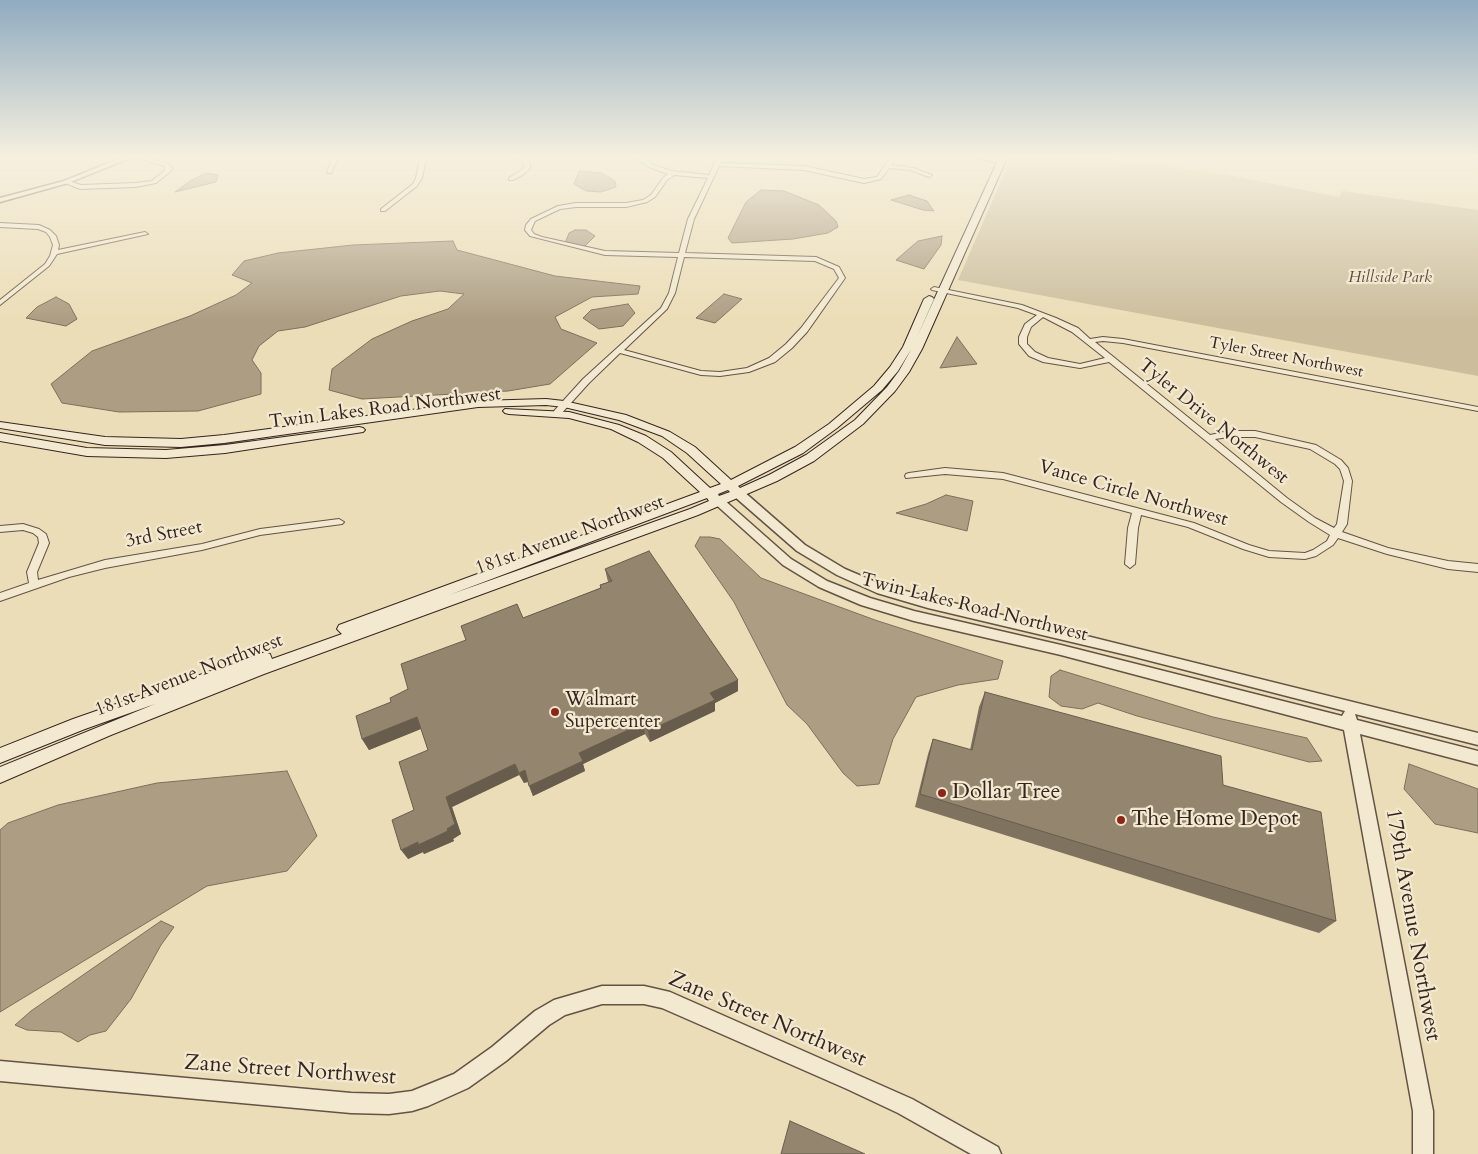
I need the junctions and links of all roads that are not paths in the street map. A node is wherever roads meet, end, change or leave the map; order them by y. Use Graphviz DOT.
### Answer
graph roads {
  1 [pos="550,212"];
  2 [pos="694,212"];
  3 [pos="974,212"];
  4 [pos="0,225"];
  5 [pos="145,234"];
  6 [pos="55,252"];
  7 [pos="682,256"];
  8 [pos="939,290"];
  9 [pos="0,303"];
  10 [pos="1043,314"];
  11 [pos="1088,341"];
  12 [pos="620,350"];
  13 [pos="1110,359"];
  14 [pos="560,409"];
  15 [pos="1478,410"];
  16 [pos="0,425"];
  17 [pos="0,437"];
  18 [pos="1208,438"];
  19 [pos="909,476"];
  20 [pos="734,489"];
  21 [pos="714,498"];
  22 [pos="1137,510"];
  23 [pos="338,522"];
  24 [pos="0,529"];
  25 [pos="1337,534"];
  26 [pos="1130,564"];
  27 [pos="1478,568"];
  28 [pos="34,586"];
  29 [pos="0,598"];
  30 [pos="1347,705"];
  31 [pos="1350,724"];
  32 [pos="1478,739"];
  33 [pos="0,756"];
  34 [pos="1478,758"];
  35 [pos="0,775"];
  36 [pos="0,1071"];
  37 [pos="991,1154"];
  38 [pos="1423,1154"];
  1 -- 7 [label="street"];
  2 -- 7 [label="street"];
  3 -- 8 [label="main road, 181st Avenue Northwest"];
  4 -- 6 [label="street"];
  5 -- 6 [label="street"];
  6 -- 9 [label="street"];
  7 -- 12 [label="street"];
  7 -- 12 [label="street"];
  8 -- 10 [label="street, Tyler Drive Northwest"];
  8 -- 20 [label="main road, 181st Avenue Northwest"];
  10 -- 11 [label="street, Tyler Drive Northwest"];
  10 -- 13 [label="street"];
  11 -- 13 [label="street, Tyler Drive Northwest"];
  11 -- 15 [label="street, Tyler Street Northwest"];
  12 -- 14 [label="street"];
  13 -- 18 [label="street, Tyler Drive Northwest"];
  14 -- 16 [label="main road, Twin Lakes Road Northwest"];
  14 -- 17 [label="main road, Twin Lakes Road Northwest"];
  14 -- 20 [label="main road, Twin Lakes Road Northwest"];
  14 -- 21 [label="main road, Twin Lakes Road Northwest"];
  18 -- 25 [label="street, Tyler Drive Northwest"];
  18 -- 25 [label="street"];
  19 -- 22 [label="street, Vance Circle Northwest"];
  20 -- 21 [label="main road, 181st Avenue Northwest"];
  20 -- 30 [label="street, Twin Lakes Road Northwest"];
  21 -- 31 [label="street, Twin Lakes Road Northwest"];
  21 -- 33 [label="main road, 181st Avenue Northwest"];
  21 -- 35 [label="main road, 181st Avenue Northwest"];
  22 -- 25 [label="street, Vance Circle Northwest"];
  22 -- 26 [label="street"];
  23 -- 28 [label="street, 3rd Street"];
  24 -- 28 [label="street"];
  25 -- 27 [label="street, Tyler Drive Northwest"];
  28 -- 29 [label="street, 3rd Street"];
  30 -- 31 [label="street, 179th Avenue Northwest"];
  30 -- 32 [label="street, Twin Lakes Road Northwest"];
  31 -- 34 [label="street, Twin Lakes Road Northwest"];
  31 -- 38 [label="street, 179th Avenue Northwest"];
  36 -- 37 [label="street, Zane Street Northwest"];
}
